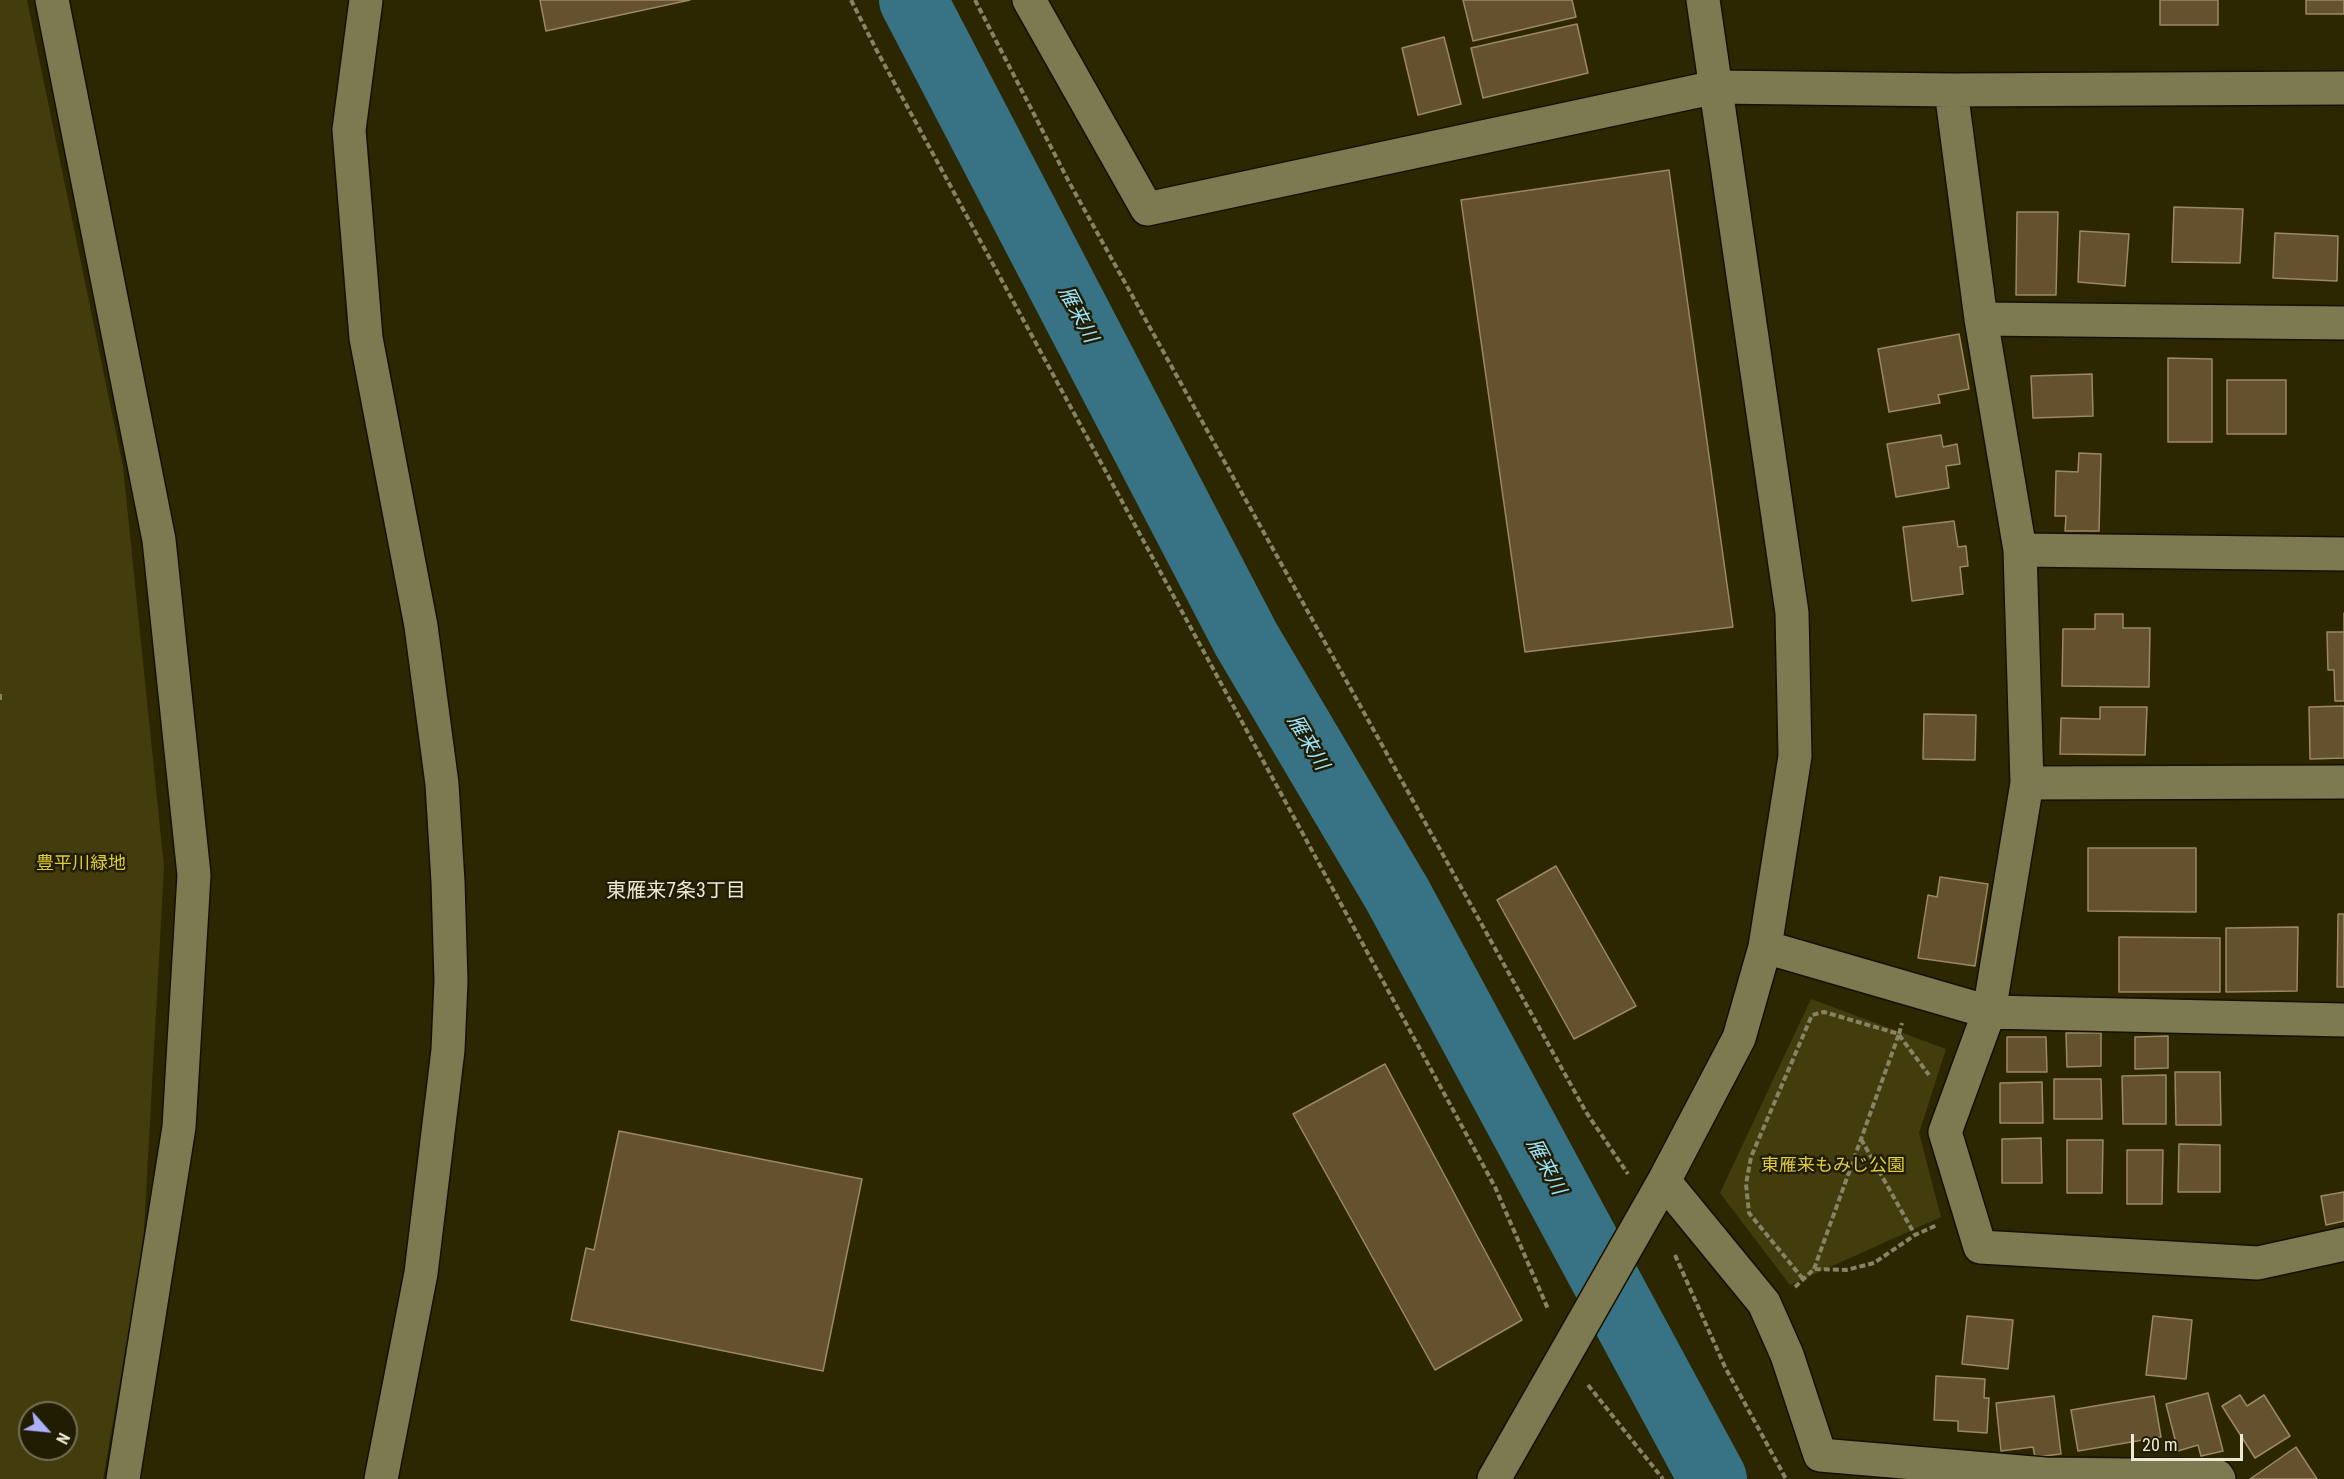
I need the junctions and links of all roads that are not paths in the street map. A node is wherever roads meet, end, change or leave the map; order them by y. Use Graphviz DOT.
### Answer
graph roads {
  1 [pos="52,0"];
  2 [pos="366,0"];
  3 [pos="1029,0"];
  4 [pos="1702,0"];
  5 [pos="1716,87"];
  6 [pos="2344,88"];
  7 [pos="1950,90"];
  8 [pos="1981,319"];
  9 [pos="2344,323"];
  10 [pos="2020,550"];
  11 [pos="2344,554"];
  12 [pos="2344,782"];
  13 [pos="2027,783"];
  14 [pos="1765,947"];
  15 [pos="1989,1012"];
  16 [pos="2344,1020"];
  17 [pos="1664,1181"];
  18 [pos="2344,1244"];
  19 [pos="2045,1477"];
  20 [pos="123,1479"];
  21 [pos="381,1479"];
  22 [pos="1494,1479"];
  23 [pos="2218,1479"];
  1 -- 20 [label="street"];
  2 -- 21 [label="street"];
  3 -- 5 [label="street"];
  4 -- 5 [label="street"];
  5 -- 7 [label="street"];
  5 -- 14 [label="street"];
  6 -- 7 [label="street"];
  7 -- 8 [label="street"];
  8 -- 9 [label="street"];
  8 -- 10 [label="street"];
  10 -- 11 [label="street"];
  10 -- 13 [label="street"];
  12 -- 13 [label="street"];
  13 -- 15 [label="street"];
  14 -- 15 [label="street"];
  14 -- 17 [label="street"];
  15 -- 16 [label="street"];
  15 -- 18 [label="street"];
  17 -- 19 [label="street"];
  17 -- 22 [label="street"];
  19 -- 23 [label="street"];
}
